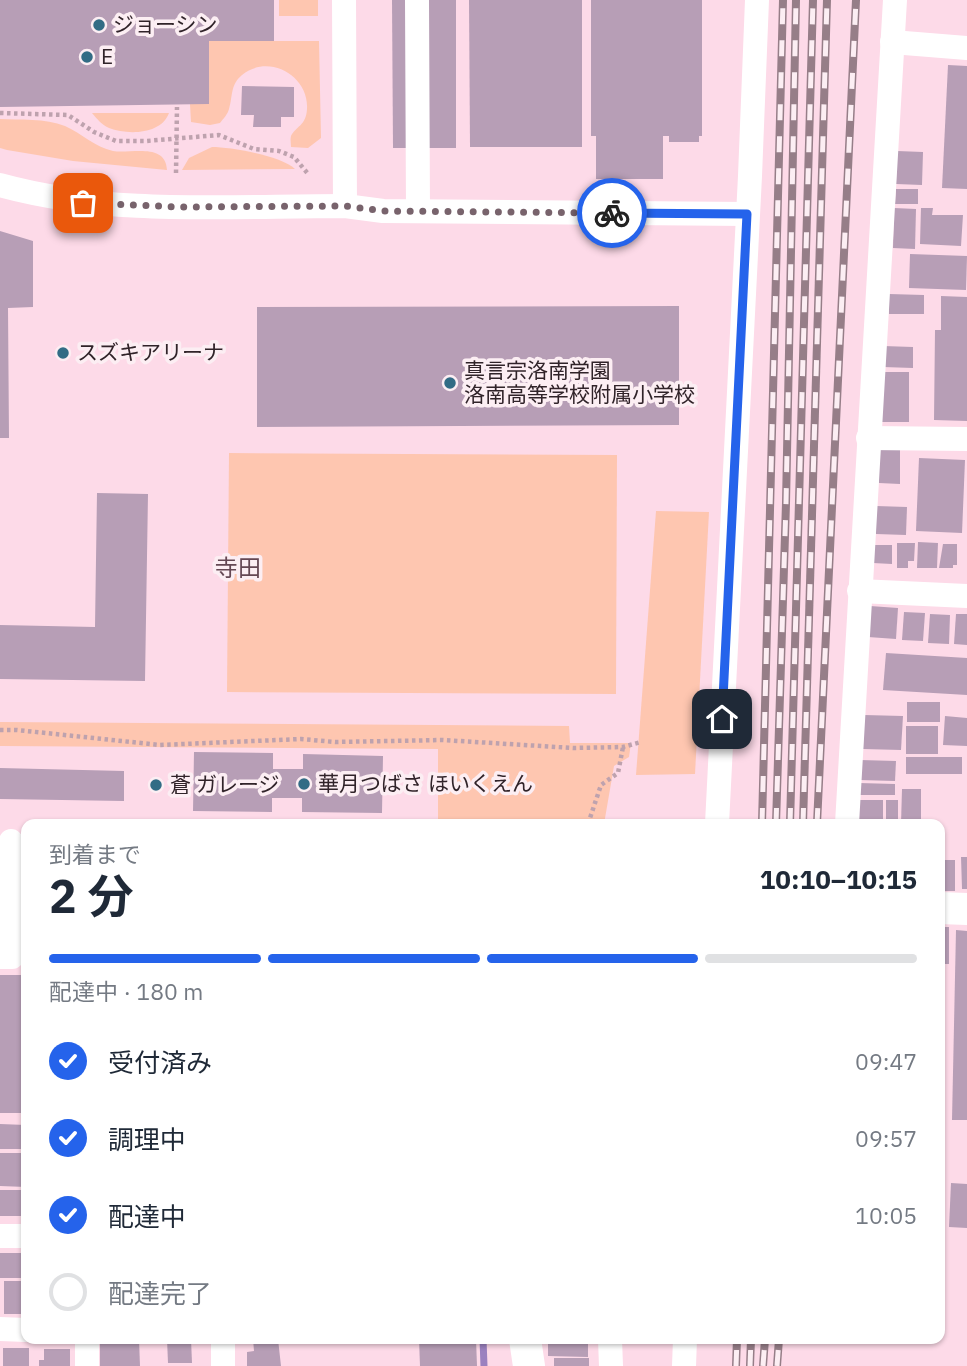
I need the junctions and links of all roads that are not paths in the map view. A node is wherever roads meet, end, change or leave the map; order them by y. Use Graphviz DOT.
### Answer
graph roads {
  1 [pos="344,0"];
  2 [pos="416,0"];
  3 [pos="757,0"];
  4 [pos="895,0"];
  5 [pos="892,42"];
  6 [pos="967,47"];
  7 [pos="0,185"];
  8 [pos="345,206"];
  9 [pos="418,211"];
  10 [pos="747,214"];
  11 [pos="868,438"];
  12 [pos="967,439"];
  13 [pos="859,591"];
  14 [pos="967,596"];
  15 [pos="717,819"];
  16 [pos="847,819"];
  17 [pos="12,841"];
  18 [pos="945,908"];
  19 [pos="967,909"];
  20 [pos="0,957"];
  21 [pos="0,1236"];
  22 [pos="21,1236"];
  23 [pos="0,1329"];
  24 [pos="21,1330"];
  25 [pos="87,1344"];
  26 [pos="223,1344"];
  27 [pos="527,1344"];
  28 [pos="610,1344"];
  29 [pos="685,1344"];
  30 [pos="87,1366"];
  31 [pos="223,1366"];
  32 [pos="529,1366"];
  33 [pos="611,1366"];
  34 [pos="684,1366"];
  1 -- 8 [label="street"];
  2 -- 9 [label="street"];
  3 -- 10 [label="street"];
  4 -- 5 [label="street"];
  5 -- 6 [label="street"];
  5 -- 11 [label="street"];
  7 -- 8 [label="street"];
  8 -- 9 [label="street"];
  9 -- 10 [label="street"];
  10 -- 15 [label="street"];
  11 -- 12 [label="street"];
  11 -- 13 [label="street"];
  13 -- 14 [label="street"];
  13 -- 16 [label="street"];
  17 -- 20 [label="street"];
  18 -- 19 [label="main road"];
  21 -- 22 [label="street"];
  23 -- 24 [label="street"];
  25 -- 30 [label="street"];
  26 -- 31 [label="street"];
  27 -- 32 [label="main road"];
  28 -- 33 [label="street"];
  29 -- 34 [label="street"];
}
